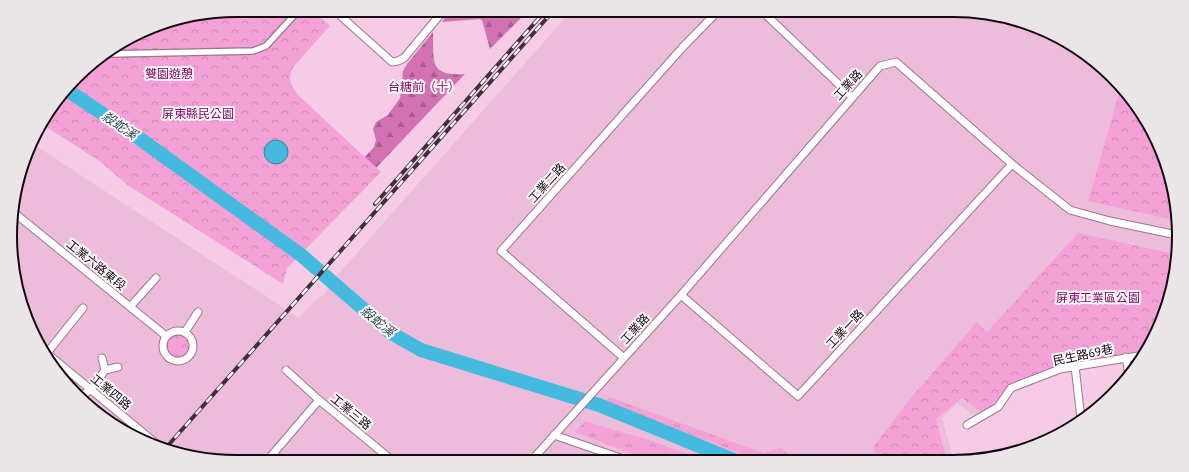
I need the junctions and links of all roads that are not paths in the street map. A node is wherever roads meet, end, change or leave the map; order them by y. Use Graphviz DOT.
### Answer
graph roads {
  1 [pos="293,17"];
  2 [pos="342,17"];
  3 [pos="438,17"];
  4 [pos="712,17"];
  5 [pos="768,17"];
  6 [pos="114,54"];
  7 [pos="852,97"];
  8 [pos="1012,164"];
  9 [pos="18,216"];
  10 [pos="1172,234"];
  11 [pos="156,278"];
  12 [pos="681,295"];
  13 [pos="130,307"];
  14 [pos="83,308"];
  15 [pos="198,312"];
  16 [pos="185,332"];
  17 [pos="166,336"];
  18 [pos="48,349"];
  19 [pos="1136,356"];
  20 [pos="102,358"];
  21 [pos="624,358"];
  22 [pos="1126,358"];
  23 [pos="57,362"];
  24 [pos="118,366"];
  25 [pos="1075,366"];
  26 [pos="1128,368"];
  27 [pos="105,370"];
  28 [pos="286,370"];
  29 [pos="91,390"];
  30 [pos="84,394"];
  31 [pos="319,400"];
  32 [pos="1080,414"];
  33 [pos="966,425"];
  34 [pos="146,435"];
  35 [pos="554,435"];
  36 [pos="272,455"];
  37 [pos="386,455"];
  38 [pos="536,455"];
  39 [pos="612,455"];
  1 -- 6 [label="street"];
  2 -- 3 [label="street"];
  4 -- 21 [label="street, 工業二路"];
  5 -- 7 [label="street"];
  7 -- 8 [label="street, 工業路"];
  7 -- 12 [label="street, 工業路"];
  8 -- 10 [label="street, 工業路"];
  8 -- 12 [label="street, 工業一路"];
  9 -- 13 [label="street, 工業六路東段"];
  11 -- 13 [label="street"];
  12 -- 21 [label="street, 工業路"];
  13 -- 17 [label="street, 工業六路東段"];
  14 -- 18 [label="street"];
  15 -- 16 [label="street"];
  16 -- 17 [label="street"];
  16 -- 17 [label="street"];
  19 -- 22 [label="street, 民生路69巷"];
  20 -- 27 [label="street"];
  21 -- 35 [label="street, 工業路"];
  22 -- 25 [label="street, 民生路69巷"];
  22 -- 26 [label="street"];
  23 -- 29 [label="street, 工業四路"];
  24 -- 27 [label="street"];
  25 -- 32 [label="street"];
  25 -- 33 [label="street, 民生路69巷"];
  27 -- 29 [label="street"];
  28 -- 31 [label="street"];
  29 -- 30 [label="street"];
  29 -- 34 [label="street, 工業四路"];
  31 -- 36 [label="street, 工業三路"];
  31 -- 37 [label="street, 工業三路"];
  35 -- 38 [label="street"];
  35 -- 39 [label="street"];
}
